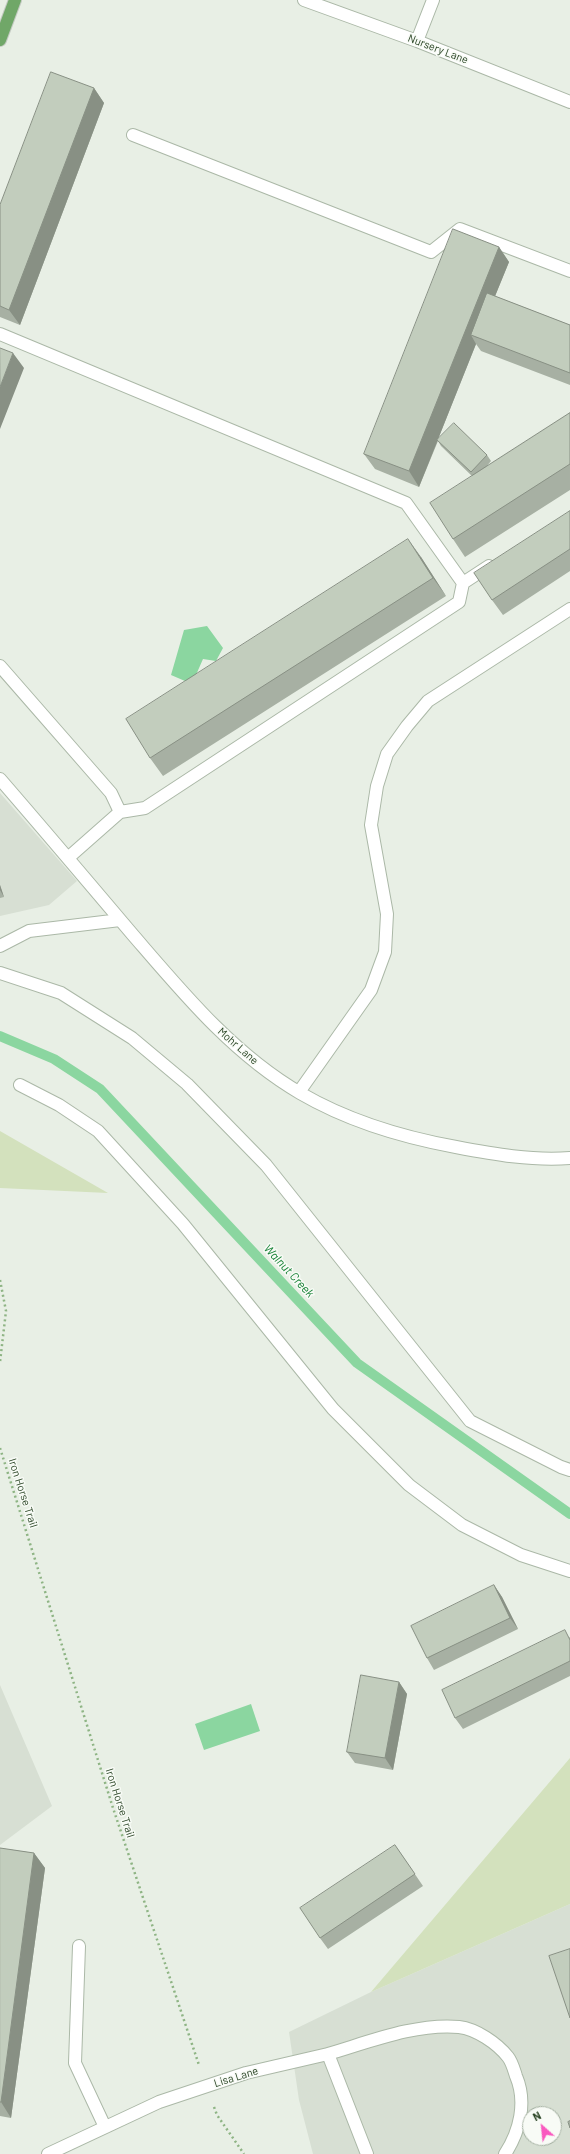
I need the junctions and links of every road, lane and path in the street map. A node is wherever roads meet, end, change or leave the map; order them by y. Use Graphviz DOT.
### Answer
graph roads {
  1 [pos="15,0"];
  2 [pos="304,0"];
  3 [pos="433,0"];
  4 [pos="0,40"];
  5 [pos="417,41"];
  6 [pos="570,102"];
  7 [pos="133,135"];
  8 [pos="570,271"];
  9 [pos="0,334"];
  10 [pos="500,558"];
  11 [pos="462,583"];
  12 [pos="570,609"];
  13 [pos="0,666"];
  14 [pos="0,779"];
  15 [pos="120,812"];
  16 [pos="69,858"];
  17 [pos="120,920"];
  18 [pos="0,946"];
  19 [pos="0,973"];
  20 [pos="20,1085"];
  21 [pos="299,1092"];
  22 [pos="570,1158"];
  23 [pos="0,1280"];
  24 [pos="0,1362"];
  25 [pos="0,1448"];
  26 [pos="570,1470"];
  27 [pos="570,1571"];
  28 [pos="79,1946"];
  29 [pos="328,2054"];
  30 [pos="206,2086"];
  31 [pos="106,2127"];
  32 [pos="48,2154"];
  33 [pos="244,2154"];
  34 [pos="367,2154"];
  35 [pos="505,2154"];
  1 -- 4 [label="main road"];
  2 -- 5 [label="street, Nursery Lane"];
  3 -- 5 [label="street"];
  5 -- 6 [label="street, Nursery Lane"];
  7 -- 8 [label="street"];
  9 -- 11 [label="street"];
  10 -- 11 [label="street"];
  11 -- 15 [label="street"];
  12 -- 21 [label="street"];
  13 -- 15 [label="street"];
  14 -- 16 [label="street, Mohr Lane"];
  15 -- 16 [label="street"];
  16 -- 17 [label="street, Mohr Lane"];
  17 -- 18 [label="street"];
  17 -- 21 [label="street, Mohr Lane"];
  19 -- 26 [label="street"];
  20 -- 27 [label="street"];
  21 -- 22 [label="street, Mohr Lane"];
  23 -- 24 [label="path"];
  25 -- 30 [label="path, Iron Horse Trail"];
  28 -- 31 [label="street"];
  29 -- 30 [label="street, Lisa Lane"];
  29 -- 34 [label="street"];
  29 -- 35 [label="street, Lisa Lane"];
  30 -- 31 [label="street, Lisa Lane"];
  30 -- 33 [label="path, Iron Horse Trail"];
  31 -- 32 [label="street, Lisa Lane"];
}
